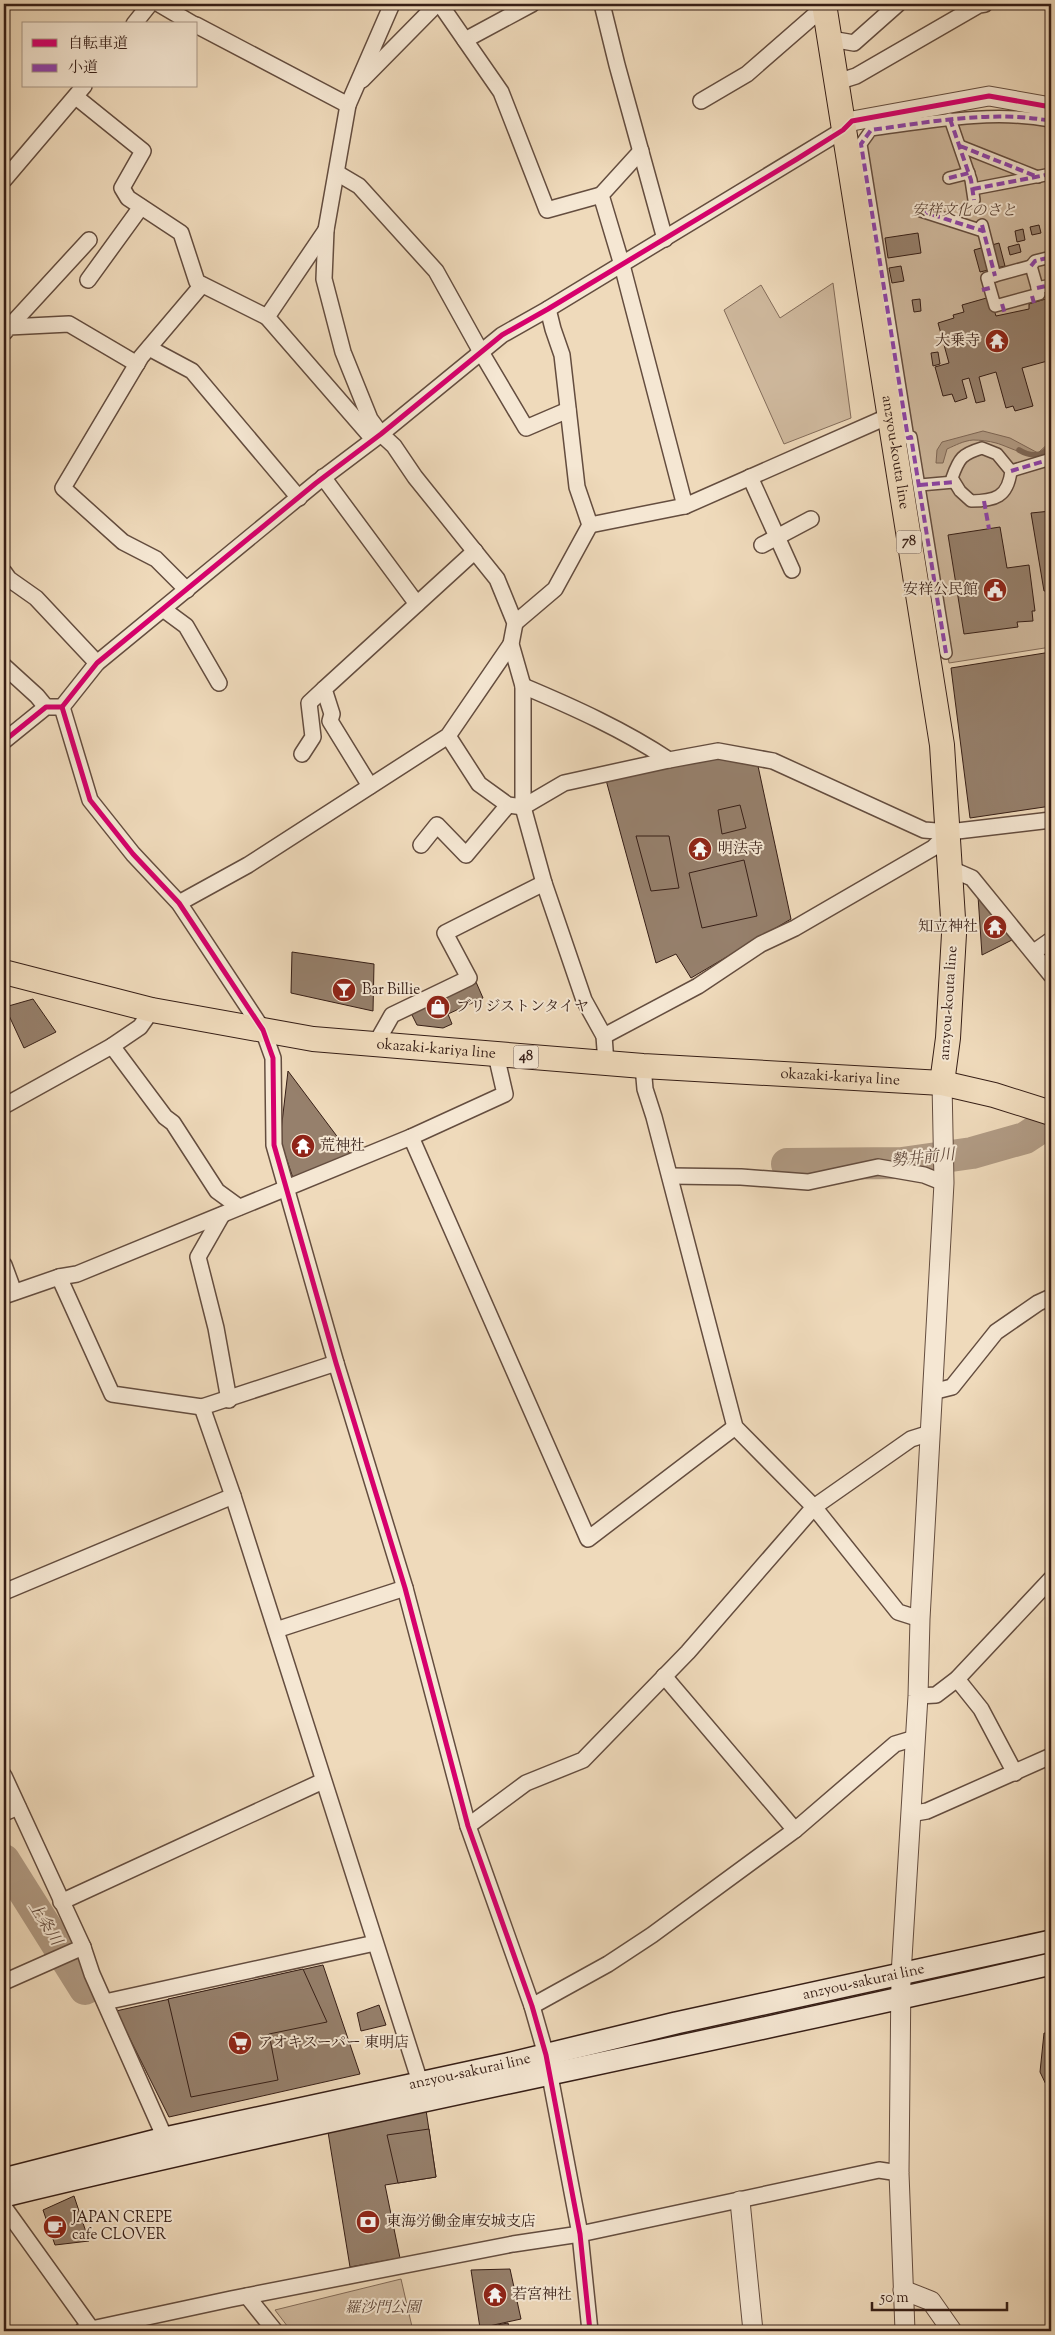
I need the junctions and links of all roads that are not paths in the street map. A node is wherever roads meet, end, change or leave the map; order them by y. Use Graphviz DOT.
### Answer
graph roads {
  1 [pos="150,4"];
  2 [pos="159,4"];
  3 [pos="392,4"];
  4 [pos="439,4"];
  5 [pos="532,4"];
  6 [pos="602,4"];
  7 [pos="898,4"];
  8 [pos="985,4"];
  9 [pos="824,5"];
  10 [pos="136,22"];
  11 [pos="191,22"];
  12 [pos="198,26"];
  13 [pos="831,39"];
  14 [pos="465,40"];
  15 [pos="837,82"];
  16 [pos="357,84"];
  17 [pos="80,92"];
  18 [pos="701,101"];
  19 [pos="348,105"];
  20 [pos="1051,107"];
  21 [pos="950,119"];
  22 [pos="1051,121"];
  23 [pos="843,130"];
  24 [pos="960,146"];
  25 [pos="641,151"];
  26 [pos="337,173"];
  27 [pos="969,174"];
  28 [pos="1051,174"];
  29 [pos="1038,177"];
  30 [pos="949,178"];
  31 [pos="4,180"];
  32 [pos="601,194"];
  33 [pos="141,207"];
  34 [pos="921,211"];
  35 [pos="326,230"];
  36 [pos="665,238"];
  37 [pos="89,240"];
  38 [pos="1051,257"];
  39 [pos="622,265"];
  40 [pos="1031,266"];
  41 [pos="995,276"];
  42 [pos="88,280"];
  43 [pos="202,284"];
  44 [pos="1051,285"];
  45 [pos="1034,296"];
  46 [pos="548,309"];
  47 [pos="267,317"];
  48 [pos="6,330"];
  49 [pos="149,348"];
  50 [pos="480,352"];
  51 [pos="137,364"];
  52 [pos="568,410"];
  53 [pos="889,416"];
  54 [pos="377,437"];
  55 [pos="1051,459"];
  56 [pos="1011,471"];
  57 [pos="323,477"];
  58 [pos="750,478"];
  59 [pos="954,482"];
  60 [pos="920,485"];
  61 [pos="298,498"];
  62 [pos="685,506"];
  63 [pos="811,519"];
  64 [pos="590,525"];
  65 [pos="777,537"];
  66 [pos="762,545"];
  67 [pos="475,551"];
  68 [pos="792,570"];
  69 [pos="4,572"];
  70 [pos="187,590"];
  71 [pos="417,604"];
  72 [pos="163,609"];
  73 [pos="515,623"];
  74 [pos="511,644"];
  75 [pos="946,653"];
  76 [pos="97,663"];
  77 [pos="4,666"];
  78 [pos="219,683"];
  79 [pos="522,686"];
  80 [pos="324,689"];
  81 [pos="46,707"];
  82 [pos="62,707"];
  83 [pos="448,736"];
  84 [pos="4,740"];
  85 [pos="302,754"];
  86 [pos="669,760"];
  87 [pos="370,786"];
  88 [pos="516,806"];
  89 [pos="1051,820"];
  90 [pos="949,832"];
  91 [pos="421,846"];
  92 [pos="952,868"];
  93 [pos="544,883"];
  94 [pos="179,903"];
  95 [pos="1051,940"];
  96 [pos="1034,952"];
  97 [pos="4,972"];
  98 [pos="1051,975"];
  99 [pos="152,1010"];
  100 [pos="263,1030"];
  101 [pos="604,1036"];
  102 [pos="374,1045"];
  103 [pos="112,1046"];
  104 [pos="496,1054"];
  105 [pos="606,1063"];
  106 [pos="643,1066"];
  107 [pos="942,1082"];
  108 [pos="4,1106"];
  109 [pos="1051,1114"];
  110 [pos="412,1136"];
  111 [pos="670,1176"];
  112 [pos="944,1183"];
  113 [pos="285,1187"];
  114 [pos="239,1207"];
  115 [pos="222,1215"];
  116 [pos="4,1265"];
  117 [pos="58,1278"];
  118 [pos="9,1294"];
  119 [pos="1051,1297"];
  120 [pos="336,1363"];
  121 [pos="932,1392"];
  122 [pos="229,1400"];
  123 [pos="202,1408"];
  124 [pos="736,1427"];
  125 [pos="930,1432"];
  126 [pos="233,1496"];
  127 [pos="814,1506"];
  128 [pos="1051,1580"];
  129 [pos="405,1588"];
  130 [pos="4,1592"];
  131 [pos="920,1619"];
  132 [pos="276,1630"];
  133 [pos="664,1676"];
  134 [pos="957,1679"];
  135 [pos="918,1696"];
  136 [pos="915,1738"];
  137 [pos="1051,1756"];
  138 [pos="1015,1774"];
  139 [pos="4,1776"];
  140 [pos="323,1781"];
  141 [pos="18,1807"];
  142 [pos="4,1813"];
  143 [pos="910,1814"];
  144 [pos="468,1826"];
  145 [pos="795,1830"];
  146 [pos="60,1902"];
  147 [pos="1051,1941"];
  148 [pos="375,1943"];
  149 [pos="83,1947"];
  150 [pos="1051,1964"];
  151 [pos="901,1975"];
  152 [pos="4,1982"];
  153 [pos="901,1999"];
  154 [pos="105,2002"];
  155 [pos="532,2006"];
  156 [pos="548,2064"];
  157 [pos="420,2082"];
  158 [pos="165,2138"];
  159 [pos="173,2157"];
  160 [pos="900,2173"];
  161 [pos="4,2178"];
  162 [pos="4,2196"];
  163 [pos="740,2201"];
  164 [pos="4,2207"];
  165 [pos="580,2234"];
  166 [pos="903,2290"];
  167 [pos="247,2296"];
  168 [pos="89,2330"];
  169 [pos="276,2331"];
  170 [pos="590,2331"];
  171 [pos="753,2331"];
  172 [pos="905,2331"];
  173 [pos="952,2331"];
  1 -- 10 [label="street"];
  2 -- 11 [label="street"];
  3 -- 16 [label="street"];
  4 -- 14 [label="street"];
  4 -- 16 [label="street"];
  5 -- 14 [label="street"];
  6 -- 25 [label="street"];
  7 -- 13 [label="street"];
  8 -- 15 [label="street"];
  9 -- 13 [label="main road, anzyou-kouta line / 78"];
  9 -- 18 [label="street"];
  12 -- 19 [label="street"];
  13 -- 15 [label="main road, anzyou-kouta line / 78"];
  14 -- 32 [label="street"];
  15 -- 23 [label="main road, anzyou-kouta line / 78"];
  16 -- 19 [label="street"];
  17 -- 31 [label="street"];
  17 -- 33 [label="street"];
  19 -- 26 [label="street"];
  20 -- 23 [label="street"];
  21 -- 22 [label="street"];
  21 -- 24 [label="street"];
  21 -- 60 [label="street"];
  23 -- 36 [label="street"];
  23 -- 53 [label="main road, anzyou-kouta line / 78"];
  24 -- 27 [label="street"];
  24 -- 29 [label="street"];
  25 -- 32 [label="street"];
  25 -- 36 [label="street"];
  26 -- 35 [label="street"];
  26 -- 50 [label="street"];
  27 -- 29 [label="street"];
  27 -- 30 [label="street"];
  28 -- 29 [label="street"];
  32 -- 39 [label="street"];
  33 -- 42 [label="street"];
  33 -- 43 [label="street"];
  34 -- 41 [label="street"];
  35 -- 47 [label="street"];
  35 -- 54 [label="street"];
  36 -- 39 [label="street"];
  37 -- 48 [label="street"];
  38 -- 40 [label="street"];
  39 -- 46 [label="street"];
  39 -- 62 [label="street"];
  40 -- 41 [label="street"];
  40 -- 45 [label="street"];
  41 -- 45 [label="street"];
  43 -- 47 [label="street"];
  43 -- 49 [label="street"];
  44 -- 45 [label="street"];
  46 -- 50 [label="street"];
  46 -- 52 [label="street"];
  47 -- 54 [label="street"];
  48 -- 51 [label="street"];
  49 -- 51 [label="street"];
  49 -- 61 [label="street"];
  50 -- 52 [label="street"];
  50 -- 54 [label="street"];
  51 -- 70 [label="street"];
  52 -- 64 [label="street"];
  53 -- 58 [label="street"];
  53 -- 90 [label="main road, anzyou-kouta line / 78"];
  54 -- 57 [label="street"];
  54 -- 67 [label="street"];
  55 -- 56 [label="street"];
  56 -- 59 [label="street"];
  56 -- 59 [label="street"];
  57 -- 61 [label="street"];
  57 -- 71 [label="street"];
  58 -- 62 [label="street"];
  58 -- 65 [label="street"];
  59 -- 60 [label="street"];
  60 -- 75 [label="street"];
  61 -- 70 [label="street"];
  62 -- 64 [label="street"];
  63 -- 65 [label="street"];
  64 -- 73 [label="street"];
  65 -- 66 [label="street"];
  65 -- 68 [label="street"];
  67 -- 71 [label="street"];
  67 -- 73 [label="street"];
  69 -- 76 [label="street"];
  70 -- 72 [label="street"];
  71 -- 80 [label="street"];
  72 -- 76 [label="street"];
  72 -- 78 [label="street"];
  73 -- 74 [label="street"];
  74 -- 79 [label="street"];
  74 -- 83 [label="street"];
  76 -- 82 [label="street"];
  77 -- 81 [label="street"];
  79 -- 86 [label="street"];
  79 -- 88 [label="street"];
  80 -- 85 [label="street"];
  80 -- 87 [label="street"];
  81 -- 82 [label="street"];
  81 -- 84 [label="street"];
  82 -- 94 [label="street"];
  83 -- 87 [label="street"];
  83 -- 88 [label="street"];
  86 -- 88 [label="street"];
  86 -- 90 [label="street"];
  87 -- 94 [label="street"];
  88 -- 91 [label="street"];
  88 -- 93 [label="street"];
  89 -- 90 [label="street"];
  90 -- 92 [label="main road, anzyou-kouta line / 78"];
  90 -- 101 [label="street"];
  92 -- 96 [label="street"];
  92 -- 107 [label="main road, anzyou-kouta line / 78"];
  93 -- 101 [label="street"];
  93 -- 102 [label="street"];
  94 -- 100 [label="street"];
  95 -- 96 [label="street"];
  96 -- 98 [label="street"];
  97 -- 99 [label="main road, okazaki-kariya line / 48"];
  99 -- 100 [label="main road, okazaki-kariya line / 48"];
  99 -- 103 [label="street"];
  100 -- 102 [label="main road, okazaki-kariya line / 48"];
  100 -- 113 [label="street"];
  101 -- 105 [label="street"];
  102 -- 104 [label="main road, okazaki-kariya line / 48"];
  103 -- 108 [label="street"];
  103 -- 114 [label="street"];
  104 -- 105 [label="main road, okazaki-kariya line / 48"];
  104 -- 110 [label="street"];
  105 -- 106 [label="main road, okazaki-kariya line / 48"];
  106 -- 107 [label="main road, okazaki-kariya line / 48"];
  106 -- 111 [label="street"];
  107 -- 109 [label="main road, okazaki-kariya line / 48"];
  107 -- 112 [label="street"];
  110 -- 113 [label="street"];
  110 -- 124 [label="street"];
  111 -- 112 [label="street"];
  111 -- 124 [label="street"];
  112 -- 121 [label="street"];
  113 -- 114 [label="street"];
  113 -- 120 [label="street"];
  114 -- 115 [label="street"];
  115 -- 117 [label="street"];
  115 -- 122 [label="street"];
  116 -- 118 [label="street"];
  117 -- 118 [label="street"];
  117 -- 123 [label="street"];
  119 -- 121 [label="street"];
  120 -- 122 [label="street"];
  120 -- 129 [label="street"];
  121 -- 125 [label="street"];
  122 -- 123 [label="street"];
  123 -- 126 [label="street"];
  124 -- 127 [label="street"];
  125 -- 127 [label="street"];
  125 -- 131 [label="street"];
  126 -- 130 [label="street"];
  126 -- 132 [label="street"];
  127 -- 131 [label="street"];
  127 -- 133 [label="street"];
  128 -- 134 [label="street"];
  129 -- 132 [label="street"];
  129 -- 144 [label="street"];
  131 -- 135 [label="street"];
  132 -- 140 [label="street"];
  133 -- 144 [label="street"];
  133 -- 145 [label="street"];
  134 -- 135 [label="street"];
  134 -- 138 [label="street"];
  135 -- 136 [label="street"];
  136 -- 143 [label="street"];
  136 -- 145 [label="street"];
  137 -- 138 [label="street"];
  138 -- 143 [label="street"];
  139 -- 141 [label="street"];
  140 -- 146 [label="street"];
  140 -- 148 [label="street"];
  141 -- 142 [label="street"];
  141 -- 146 [label="street"];
  143 -- 151 [label="street"];
  144 -- 155 [label="street"];
  145 -- 155 [label="street"];
  146 -- 149 [label="street"];
  147 -- 151 [label="main road, anzyou-sakurai line"];
  148 -- 154 [label="street"];
  148 -- 157 [label="street"];
  149 -- 152 [label="street"];
  149 -- 154 [label="street"];
  150 -- 153 [label="main road, anzyou-sakurai line"];
  151 -- 153 [label="street"];
  151 -- 156 [label="main road, anzyou-sakurai line"];
  153 -- 156 [label="main road, anzyou-sakurai line"];
  153 -- 160 [label="street"];
  154 -- 158 [label="street"];
  155 -- 156 [label="street"];
  156 -- 157 [label="main road, anzyou-sakurai line"];
  156 -- 159 [label="main road, anzyou-sakurai line"];
  156 -- 165 [label="street"];
  157 -- 158 [label="main road, anzyou-sakurai line"];
  158 -- 159 [label="street"];
  158 -- 161 [label="main road, anzyou-sakurai line"];
  159 -- 162 [label="main road, anzyou-sakurai line"];
  160 -- 163 [label="street"];
  160 -- 166 [label="street"];
  163 -- 165 [label="street"];
  163 -- 171 [label="street"];
  164 -- 168 [label="street"];
  165 -- 167 [label="street"];
  165 -- 170 [label="street"];
  166 -- 172 [label="street"];
  166 -- 173 [label="street"];
  167 -- 168 [label="street"];
  167 -- 169 [label="street"];
}
